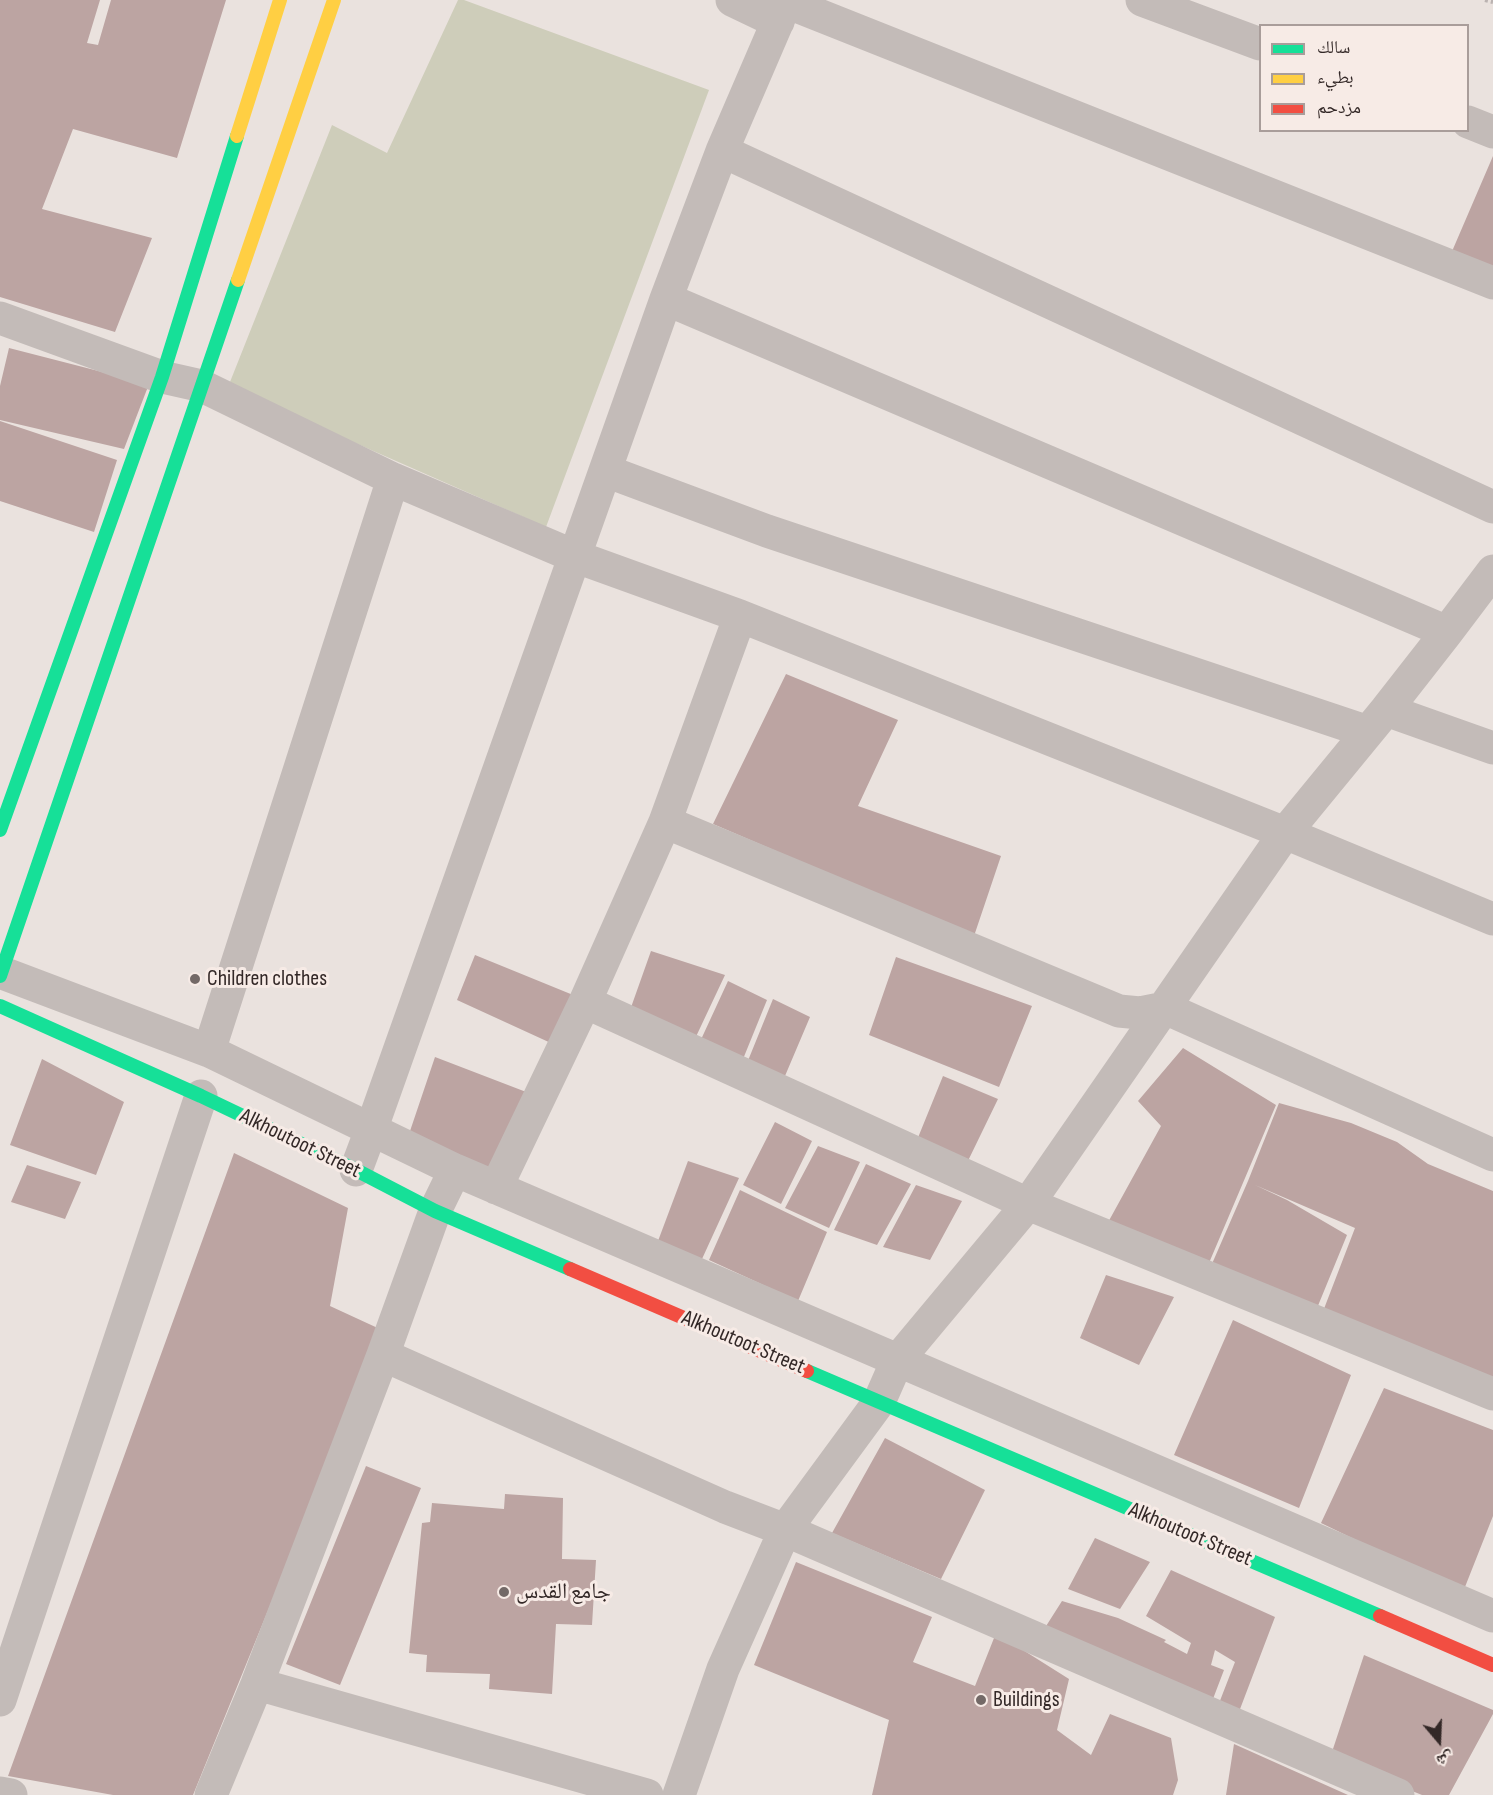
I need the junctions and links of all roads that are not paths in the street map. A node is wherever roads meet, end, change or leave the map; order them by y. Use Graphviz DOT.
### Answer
graph roads {
  1 [pos="279,0"];
  2 [pos="334,0"];
  3 [pos="732,0"];
  4 [pos="1142,0"];
  5 [pos="783,8"];
  6 [pos="1259,44"];
  7 [pos="1469,123"];
  8 [pos="1493,132"];
  9 [pos="722,151"];
  10 [pos="1493,283"];
  11 [pos="666,298"];
  12 [pos="0,318"];
  13 [pos="162,377"];
  14 [pos="202,386"];
  15 [pos="606,471"];
  16 [pos="393,479"];
  17 [pos="1493,507"];
  18 [pos="574,556"];
  19 [pos="1493,571"];
  20 [pos="740,616"];
  21 [pos="1447,633"];
  22 [pos="1377,721"];
  23 [pos="1493,748"];
  24 [pos="665,822"];
  25 [pos="0,830"];
  26 [pos="1285,833"];
  27 [pos="1493,919"];
  28 [pos="0,973"];
  29 [pos="585,1002"];
  30 [pos="0,1006"];
  31 [pos="1165,1008"];
  32 [pos="209,1051"];
  33 [pos="201,1096"];
  34 [pos="371,1130"];
  35 [pos="1493,1155"];
  36 [pos="356,1170"];
  37 [pos="455,1170"];
  38 [pos="496,1188"];
  39 [pos="1028,1204"];
  40 [pos="435,1210"];
  41 [pos="383,1355"];
  42 [pos="897,1361"];
  43 [pos="1493,1394"];
  44 [pos="879,1402"];
  45 [pos="785,1530"];
  46 [pos="1493,1616"];
  47 [pos="1493,1665"];
  48 [pos="257,1684"];
  49 [pos="0,1700"];
  50 [pos="0,1793"];
  51 [pos="11,1795"];
  52 [pos="211,1795"];
  53 [pos="647,1795"];
  54 [pos="680,1795"];
  55 [pos="1398,1795"];
  1 -- 13 [label="main road"];
  2 -- 14 [label="main road"];
  3 -- 5 [label="street"];
  4 -- 6 [label="street"];
  5 -- 9 [label="street"];
  5 -- 10 [label="street"];
  7 -- 8 [label="street"];
  9 -- 11 [label="street"];
  9 -- 17 [label="street"];
  11 -- 15 [label="street"];
  11 -- 21 [label="street"];
  12 -- 13 [label="street"];
  13 -- 14 [label="street"];
  13 -- 25 [label="main road"];
  14 -- 16 [label="street"];
  14 -- 28 [label="main road"];
  15 -- 18 [label="street"];
  15 -- 22 [label="street"];
  16 -- 18 [label="street"];
  16 -- 32 [label="street"];
  18 -- 20 [label="street"];
  18 -- 34 [label="street"];
  19 -- 21 [label="street"];
  20 -- 24 [label="street"];
  20 -- 26 [label="street"];
  21 -- 22 [label="street"];
  22 -- 23 [label="street"];
  22 -- 26 [label="street"];
  24 -- 29 [label="street"];
  24 -- 31 [label="street"];
  26 -- 27 [label="street"];
  26 -- 31 [label="street"];
  28 -- 32 [label="street, Alkhoutoot Street"];
  29 -- 38 [label="street"];
  29 -- 39 [label="street"];
  30 -- 33 [label="main road, Alkhoutoot Street"];
  31 -- 35 [label="street"];
  31 -- 39 [label="street"];
  32 -- 34 [label="street, Alkhoutoot Street"];
  33 -- 36 [label="main road, Alkhoutoot Street"];
  33 -- 49 [label="street"];
  34 -- 36 [label="street"];
  34 -- 37 [label="street, Alkhoutoot Street"];
  36 -- 40 [label="main road, Alkhoutoot Street"];
  37 -- 38 [label="street, Alkhoutoot Street"];
  37 -- 40 [label="street"];
  38 -- 42 [label="street, Alkhoutoot Street"];
  39 -- 42 [label="street"];
  39 -- 43 [label="street"];
  40 -- 41 [label="street"];
  40 -- 44 [label="main road, Alkhoutoot Street"];
  41 -- 45 [label="street"];
  41 -- 48 [label="street"];
  42 -- 44 [label="street"];
  42 -- 46 [label="street, Alkhoutoot Street"];
  44 -- 45 [label="street"];
  44 -- 47 [label="main road, Alkhoutoot Street"];
  45 -- 54 [label="street"];
  45 -- 55 [label="street"];
  48 -- 52 [label="street"];
  48 -- 53 [label="street"];
  50 -- 51 [label="street"];
}
